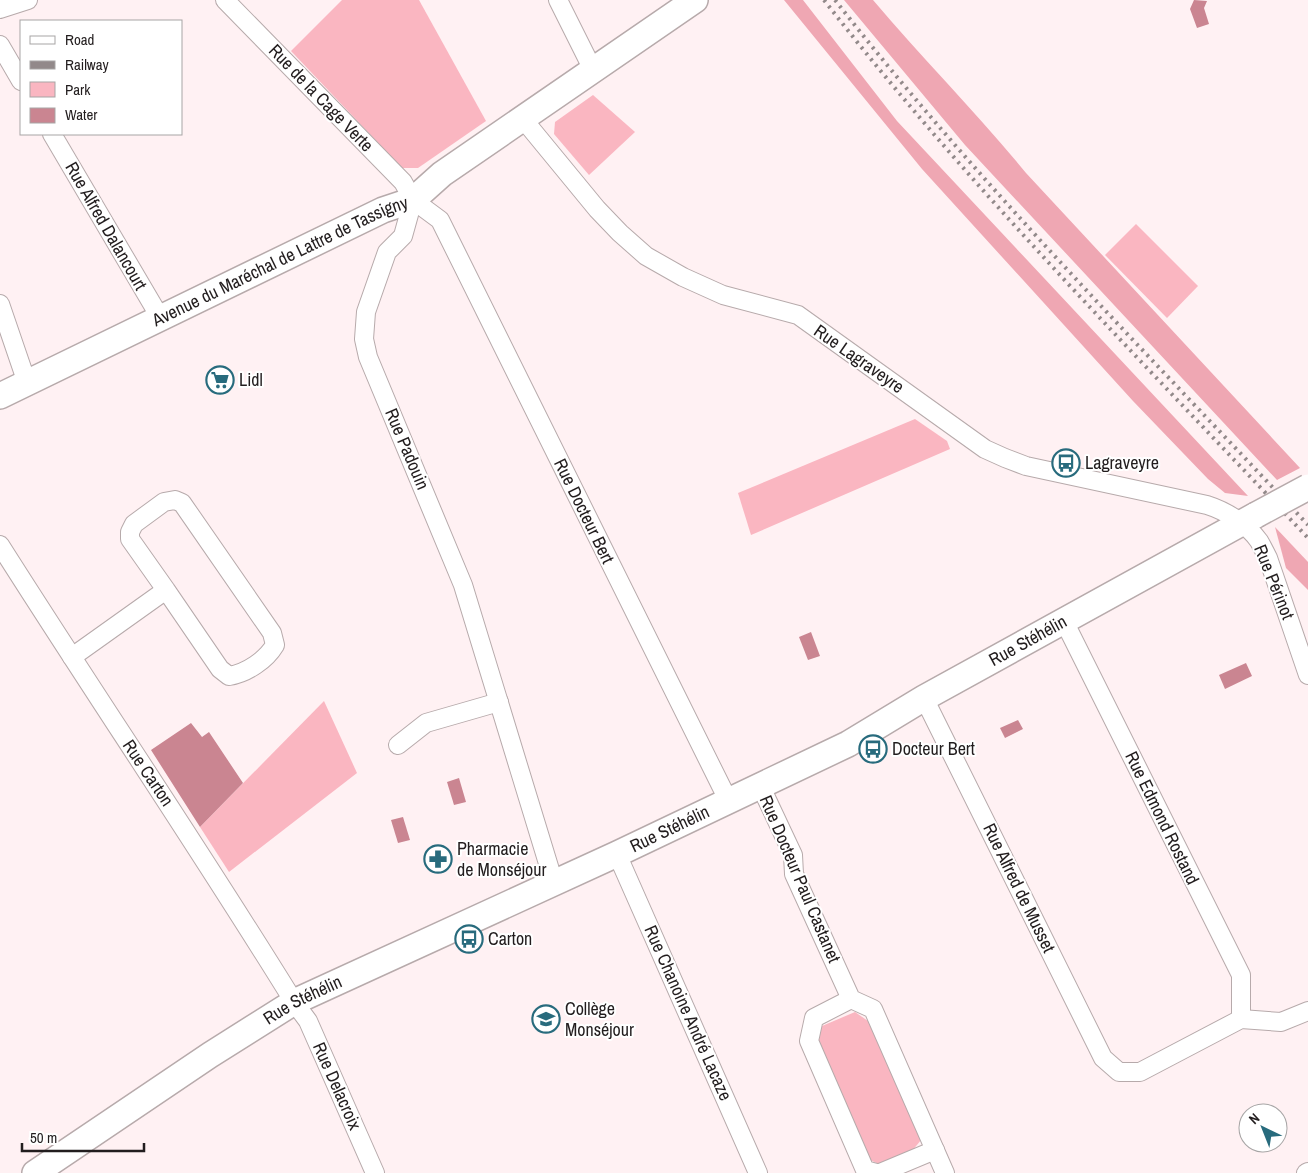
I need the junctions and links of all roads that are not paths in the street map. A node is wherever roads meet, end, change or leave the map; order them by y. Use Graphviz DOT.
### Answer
graph roads {
  1 [pos="28,0"];
  2 [pos="225,0"];
  3 [pos="558,0"];
  4 [pos="695,0"];
  5 [pos="0,9"];
  6 [pos="0,45"];
  7 [pos="593,70"];
  8 [pos="20,79"];
  9 [pos="523,119"];
  10 [pos="53,135"];
  11 [pos="413,200"];
  12 [pos="0,304"];
  13 [pos="161,318"];
  14 [pos="27,383"];
  15 [pos="0,396"];
  16 [pos="1308,487"];
  17 [pos="1248,519"];
  18 [pos="0,545"];
  19 [pos="166,590"];
  20 [pos="1064,621"];
  21 [pos="72,658"];
  22 [pos="1308,675"];
  23 [pos="924,698"];
  24 [pos="499,702"];
  25 [pos="398,746"];
  26 [pos="761,787"];
  27 [pos="729,802"];
  28 [pos="617,854"];
  29 [pos="554,883"];
  30 [pos="851,999"];
  31 [pos="294,1002"];
  32 [pos="1308,1011"];
  33 [pos="1241,1019"];
  34 [pos="935,1150"];
  35 [pos="49,1168"];
  36 [pos="374,1172"];
  37 [pos="758,1173"];
  38 [pos="876,1173"];
  39 [pos="880,1173"];
  40 [pos="945,1173"];
  1 -- 5 [label="street"];
  2 -- 11 [label="street, Rue de la Cage Verte"];
  3 -- 7 [label="street"];
  4 -- 7 [label="street, Avenue du Maréchal de Lattre de Tassigny"];
  6 -- 8 [label="street"];
  7 -- 9 [label="street, Avenue du Maréchal de Lattre de Tassigny"];
  9 -- 11 [label="street, Avenue du Maréchal de Lattre de Tassigny"];
  9 -- 17 [label="street, Rue Lagraveyre"];
  10 -- 13 [label="street, Rue Alfred Dalancourt"];
  11 -- 13 [label="street, Avenue du Maréchal de Lattre de Tassigny"];
  11 -- 24 [label="street, Rue Padouin"];
  11 -- 27 [label="street, Rue Docteur Bert"];
  12 -- 14 [label="street"];
  13 -- 14 [label="street, Avenue du Maréchal de Lattre de Tassigny"];
  14 -- 15 [label="street, Avenue du Maréchal de Lattre de Tassigny"];
  16 -- 17 [label="street, Rue Stéhélin, bridge"];
  17 -- 20 [label="street, Rue Stéhélin"];
  17 -- 22 [label="street, Rue Périnot"];
  18 -- 21 [label="street, Rue Carton"];
  19 -- 19 [label="street"];
  19 -- 21 [label="street"];
  20 -- 23 [label="street, Rue Stéhélin"];
  20 -- 33 [label="street, Rue Edmond Rostand"];
  21 -- 31 [label="street, Rue Carton"];
  23 -- 26 [label="street, Rue Stéhélin"];
  23 -- 33 [label="street, Rue Alfred de Musset"];
  24 -- 25 [label="street"];
  24 -- 29 [label="street, Rue Padouin"];
  26 -- 27 [label="street, Rue Stéhélin"];
  26 -- 30 [label="street, Rue Docteur Paul Castanet"];
  27 -- 28 [label="street, Rue Stéhélin"];
  28 -- 29 [label="street, Rue Stéhélin"];
  28 -- 37 [label="street, Rue Chanoine André Lacaze"];
  29 -- 31 [label="street, Rue Stéhélin"];
  30 -- 34 [label="street"];
  30 -- 38 [label="street"];
  31 -- 35 [label="street, Rue Stéhélin"];
  31 -- 36 [label="street, Rue Delacroix"];
  32 -- 33 [label="street"];
  34 -- 39 [label="street"];
  34 -- 40 [label="street"];
}
